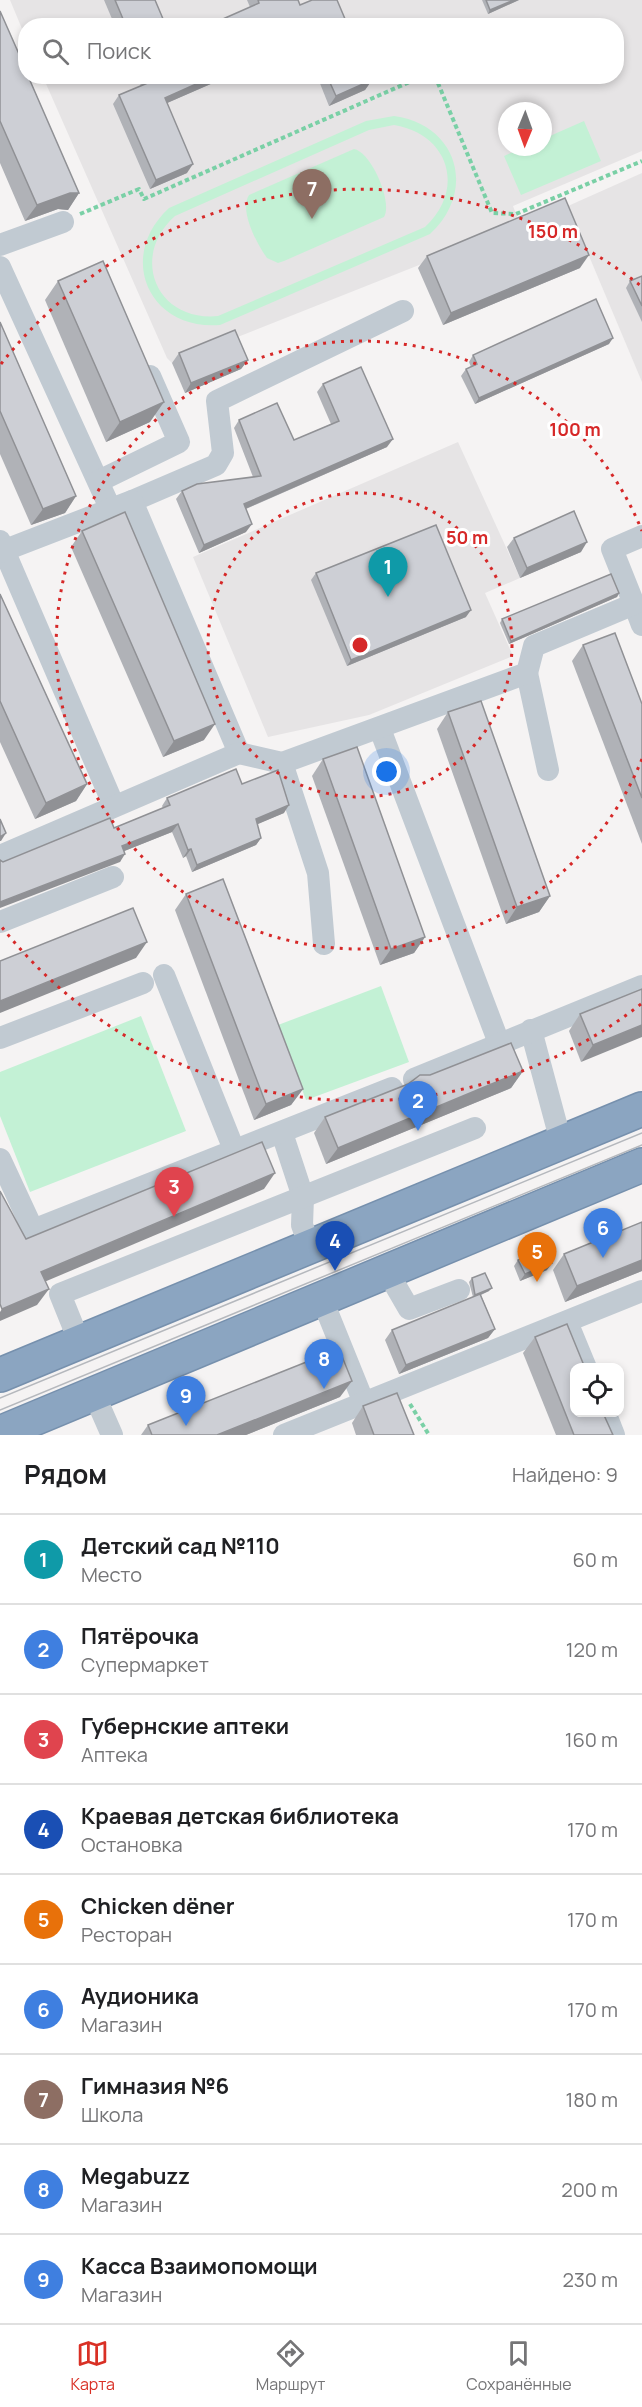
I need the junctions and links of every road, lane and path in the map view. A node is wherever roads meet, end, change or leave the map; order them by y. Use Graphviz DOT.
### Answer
graph roads {
  1 [pos="405,84"];
  2 [pos="438,84"];
  3 [pos="642,161"];
  4 [pos="63,222"];
  5 [pos="0,245"];
  6 [pos="0,267"];
  7 [pos="404,311"];
  8 [pos="142,356"];
  9 [pos="99,481"];
  10 [pos="132,501"];
  11 [pos="111,510"];
  12 [pos="642,536"];
  13 [pos="1,548"];
  14 [pos="634,604"];
  15 [pos="642,625"];
  16 [pos="527,674"];
  17 [pos="380,729"];
  18 [pos="239,753"];
  19 [pos="282,763"];
  20 [pos="548,770"];
  21 [pos="114,806"];
  22 [pos="0,856"];
  23 [pos="113,877"];
  24 [pos="0,922"];
  25 [pos="324,944"];
  26 [pos="642,986"];
  27 [pos="531,1030"];
  28 [pos="0,1038"];
  29 [pos="499,1043"];
  30 [pos="414,1079"];
  31 [pos="392,1088"];
  32 [pos="642,1109"];
  33 [pos="476,1128"];
  34 [pos="282,1133"];
  35 [pos="561,1142"];
  36 [pos="235,1152"];
  37 [pos="0,1159"];
  38 [pos="642,1165"];
  39 [pos="303,1197"];
  40 [pos="310,1247"];
  41 [pos="387,1271"];
  42 [pos="459,1290"];
  43 [pos="642,1290"];
  44 [pos="322,1299"];
  45 [pos="567,1322"];
  46 [pos="79,1341"];
  47 [pos="584,1363"];
  48 [pos="0,1375"];
  49 [pos="401,1388"];
  50 [pos="94,1394"];
  51 [pos="364,1403"];
  52 [pos="607,1417"];
  53 [pos="328,1427"];
  54 [pos="0,1433"];
  55 [pos="112,1435"];
  56 [pos="284,1435"];
  57 [pos="429,1435"];
  58 [pos="614,1435"];
  1 -- 4 [label="path"];
  2 -- 3 [label="path"];
  4 -- 5 [label="lane"];
  6 -- 9 [label="lane"];
  7 -- 10 [label="lane"];
  8 -- 9 [label="lane"];
  9 -- 11 [label="lane"];
  10 -- 11 [label="lane"];
  10 -- 18 [label="lane"];
  11 -- 13 [label="lane"];
  12 -- 14 [label="lane"];
  13 -- 21 [label="lane"];
  14 -- 15 [label="lane"];
  14 -- 16 [label="lane"];
  16 -- 17 [label="lane"];
  16 -- 20 [label="lane"];
  17 -- 19 [label="lane"];
  17 -- 29 [label="lane"];
  18 -- 19 [label="lane"];
  18 -- 21 [label="lane"];
  19 -- 25 [label="lane"];
  21 -- 22 [label="lane"];
  23 -- 24 [label="lane"];
  26 -- 27 [label="lane"];
  27 -- 29 [label="lane"];
  27 -- 35 [label="lane"];
  28 -- 36 [label="lane"];
  29 -- 30 [label="lane"];
  31 -- 34 [label="lane"];
  32 -- 35 [label="highway"];
  33 -- 39 [label="lane"];
  34 -- 36 [label="lane"];
  34 -- 39 [label="lane"];
  35 -- 40 [label="highway"];
  36 -- 37 [label="lane"];
  38 -- 41 [label="highway"];
  39 -- 40 [label="lane"];
  39 -- 46 [label="lane"];
  40 -- 46 [label="highway"];
  41 -- 42 [label="lane"];
  41 -- 44 [label="highway"];
  43 -- 45 [label="lane"];
  44 -- 50 [label="highway"];
  44 -- 51 [label="lane"];
  45 -- 47 [label="lane"];
  45 -- 49 [label="lane"];
  46 -- 48 [label="highway"];
  49 -- 51 [label="lane"];
  49 -- 57 [label="path"];
  50 -- 54 [label="highway"];
  50 -- 55 [label="lane"];
  51 -- 53 [label="lane"];
  52 -- 58 [label="lane"];
  53 -- 56 [label="lane"];
}
